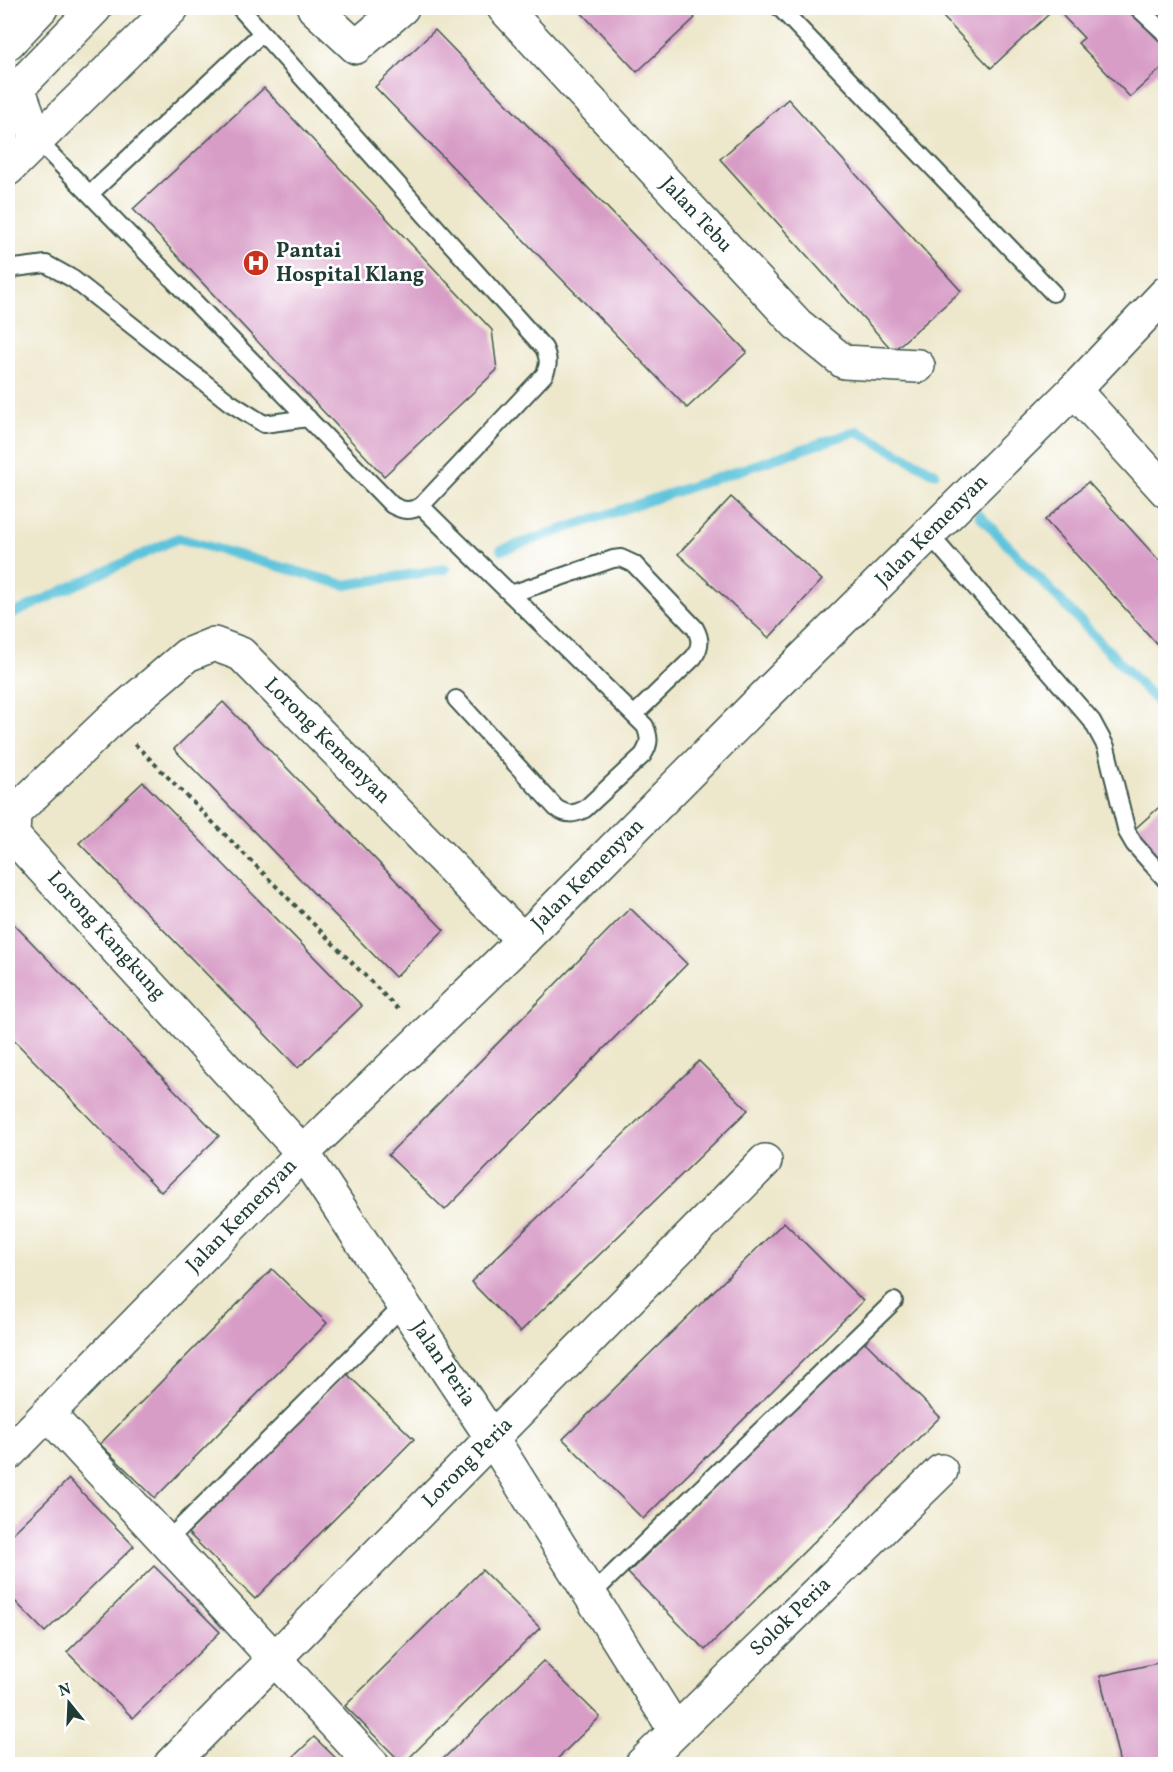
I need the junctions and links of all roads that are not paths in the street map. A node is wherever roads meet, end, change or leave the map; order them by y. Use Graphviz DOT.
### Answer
graph roads {
  1 [pos="41,8"];
  2 [pos="95,8"];
  3 [pos="172,8"];
  4 [pos="240,8"];
  5 [pos="314,8"];
  6 [pos="402,8"];
  7 [pos="504,8"];
  8 [pos="780,8"];
  9 [pos="1138,8"];
  10 [pos="262,33"];
  11 [pos="1166,34"];
  12 [pos="8,43"];
  13 [pos="13,93"];
  14 [pos="37,140"];
  15 [pos="8,169"];
  16 [pos="90,194"];
  17 [pos="8,272"];
  18 [pos="1053,292"];
  19 [pos="1166,293"];
  20 [pos="918,366"];
  21 [pos="1074,390"];
  22 [pos="308,418"];
  23 [pos="1166,491"];
  24 [pos="421,506"];
  25 [pos="929,534"];
  26 [pos="511,594"];
  27 [pos="456,699"];
  28 [pos="634,715"];
  29 [pos="111,720"];
  30 [pos="1166,880"];
  31 [pos="524,940"];
  32 [pos="303,1153"];
  33 [pos="765,1161"];
  34 [pos="894,1301"];
  35 [pos="404,1305"];
  36 [pos="48,1414"];
  37 [pos="492,1438"];
  38 [pos="8,1454"];
  39 [pos="941,1471"];
  40 [pos="166,1542"];
  41 [pos="591,1595"];
  42 [pos="274,1659"];
  43 [pos="675,1730"];
  44 [pos="171,1764"];
  45 [pos="372,1764"];
  46 [pos="642,1764"];
  1 -- 12 [label="main road"];
  2 -- 13 [label="main road"];
  3 -- 14 [label="main road"];
  4 -- 10 [label="lane"];
  5 -- 6 [label="main road"];
  7 -- 20 [label="main road, Jalan Tebu"];
  8 -- 18 [label="lane"];
  9 -- 11 [label="lane"];
  10 -- 16 [label="lane"];
  10 -- 24 [label="lane"];
  13 -- 14 [label="main road"];
  14 -- 15 [label="main road"];
  14 -- 16 [label="lane"];
  16 -- 22 [label="lane"];
  17 -- 22 [label="lane"];
  19 -- 21 [label="main road, Jalan Kemenyan"];
  21 -- 23 [label="main road"];
  21 -- 25 [label="main road, Jalan Kemenyan"];
  22 -- 24 [label="lane"];
  24 -- 26 [label="lane"];
  25 -- 30 [label="lane"];
  25 -- 31 [label="main road, Jalan Kemenyan"];
  26 -- 28 [label="lane"];
  26 -- 28 [label="lane"];
  27 -- 28 [label="lane"];
  29 -- 31 [label="main road, Lorong Kemenyan"];
  29 -- 32 [label="main road, Lorong Kangkung"];
  31 -- 32 [label="main road, Jalan Kemenyan"];
  32 -- 35 [label="main road, Jalan Peria"];
  32 -- 36 [label="main road, Jalan Kemenyan"];
  33 -- 37 [label="main road, Lorong Peria"];
  34 -- 41 [label="lane"];
  35 -- 37 [label="main road, Jalan Peria"];
  35 -- 40 [label="lane"];
  36 -- 38 [label="main road, Jalan Kemenyan"];
  36 -- 40 [label="main road"];
  37 -- 41 [label="main road, Jalan Peria"];
  37 -- 42 [label="main road, Lorong Peria"];
  39 -- 43 [label="main road, Solok Peria"];
  40 -- 42 [label="main road"];
  41 -- 43 [label="main road, Jalan Peria"];
  42 -- 44 [label="main road, Lorong Peria"];
  42 -- 45 [label="main road"];
  43 -- 46 [label="main road, Solok Peria"];
}
